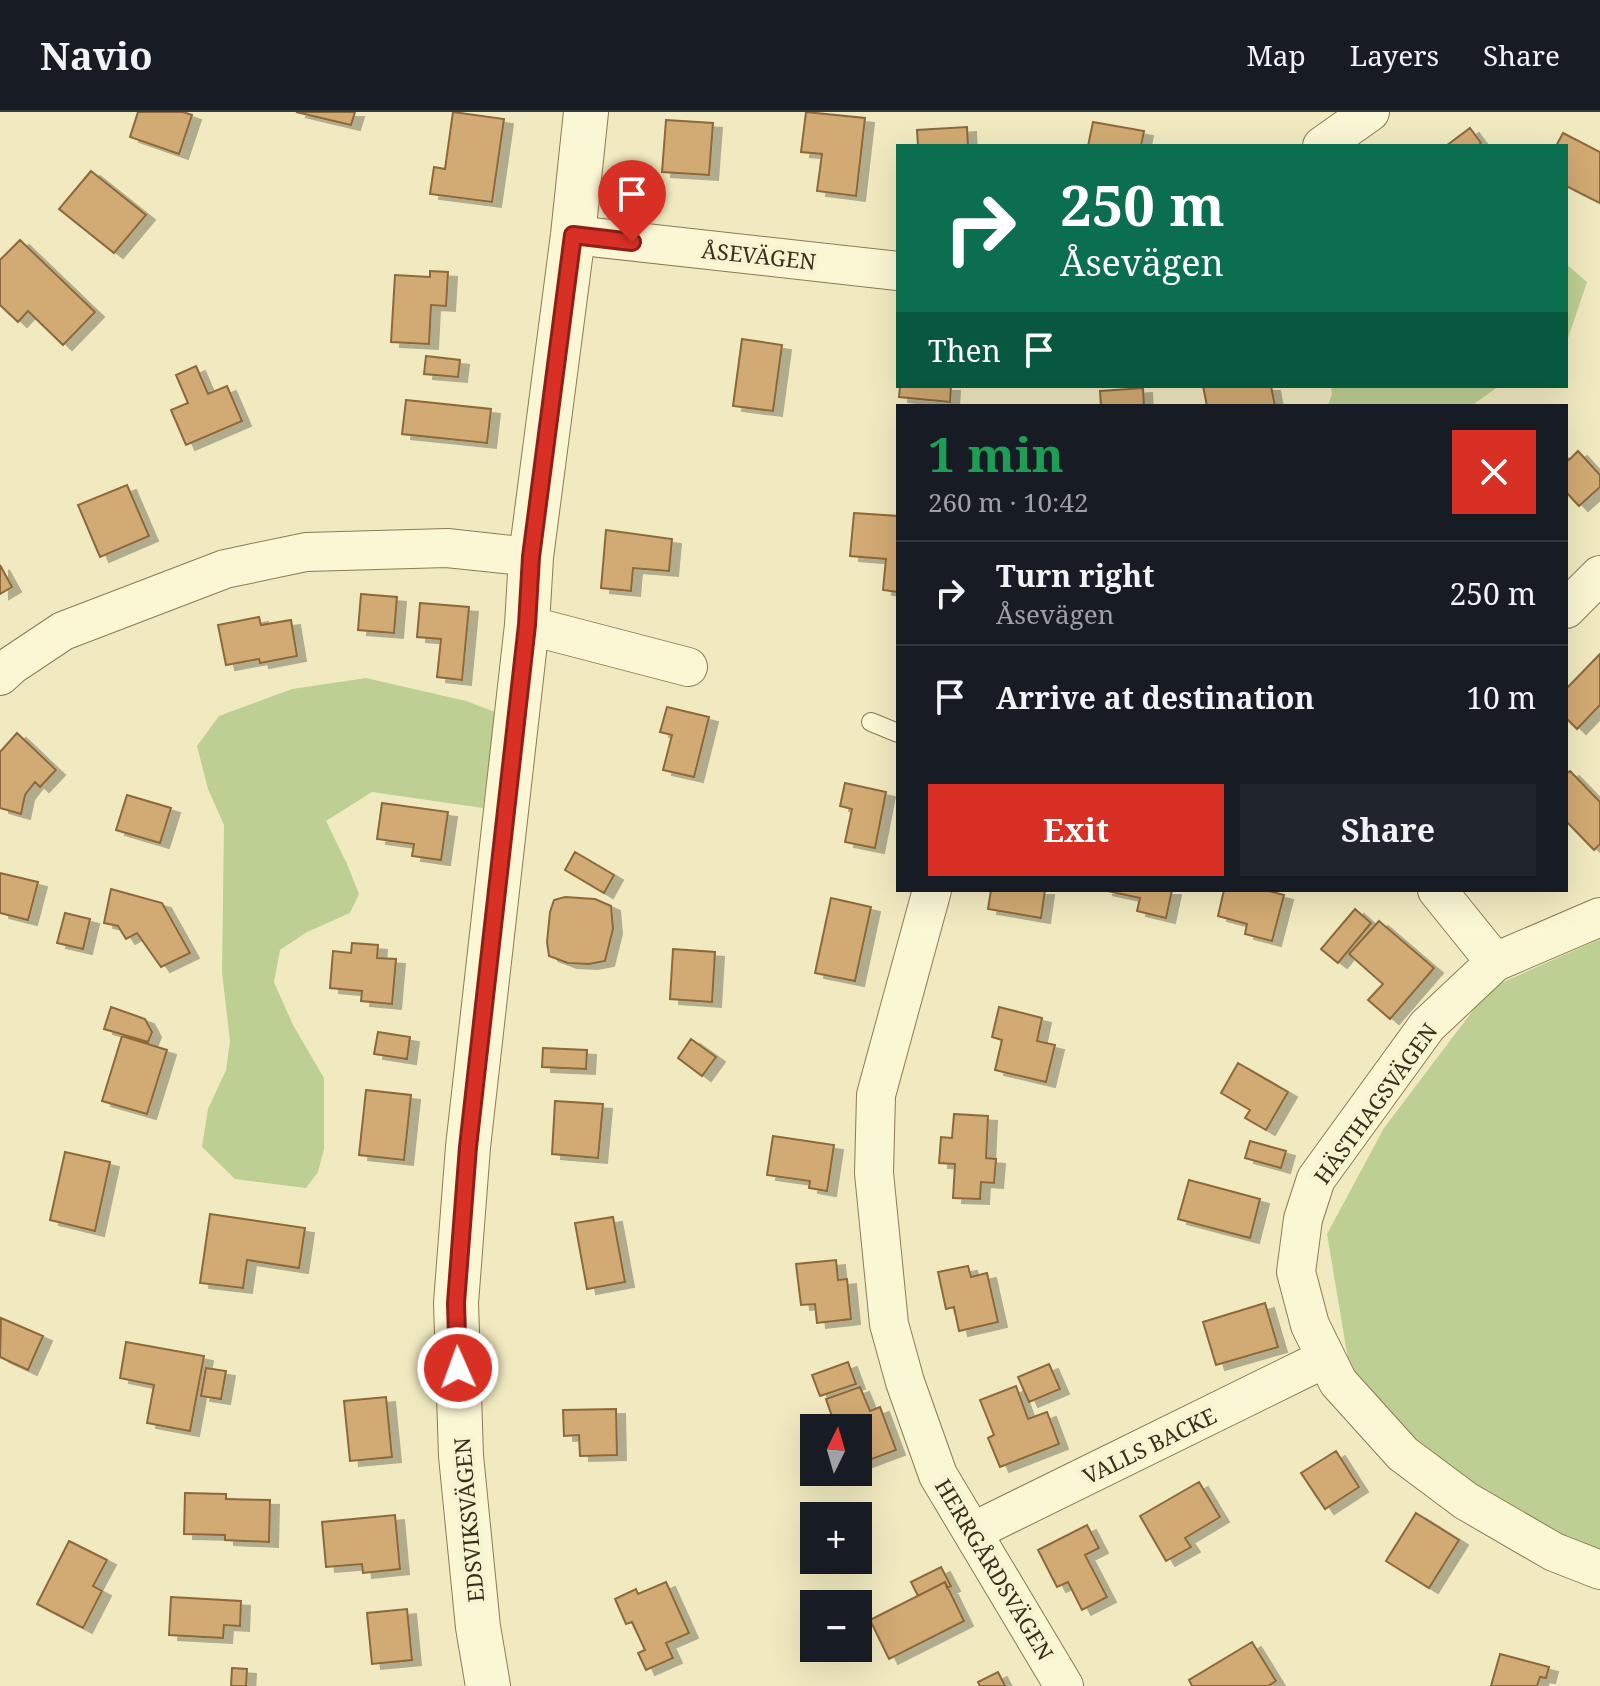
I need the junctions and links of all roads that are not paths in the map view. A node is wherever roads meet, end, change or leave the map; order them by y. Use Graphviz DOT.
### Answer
graph roads {
  1 [pos="586,112"];
  2 [pos="1370,112"];
  3 [pos="1325,144"];
  4 [pos="573,235"];
  5 [pos="896,271"];
  6 [pos="531,557"];
  7 [pos="1600,575"];
  8 [pos="1568,607"];
  9 [pos="527,625"];
  10 [pos="688,667"];
  11 [pos="0,676"];
  12 [pos="871,722"];
  13 [pos="896,732"];
  14 [pos="931,892"];
  15 [pos="1439,892"];
  16 [pos="1600,917"];
  17 [pos="1495,962"];
  18 [pos="1326,1358"];
  19 [pos="972,1532"];
  20 [pos="1600,1570"];
  21 [pos="488,1686"];
  22 [pos="1064,1686"];
  1 -- 4 [label="street, EDSVIKSVÄGEN"];
  2 -- 3 [label="street"];
  4 -- 5 [label="street, ÅSEVÄGEN"];
  4 -- 6 [label="street, EDSVIKSVÄGEN"];
  6 -- 9 [label="street, EDSVIKSVÄGEN"];
  6 -- 11 [label="street"];
  7 -- 8 [label="street"];
  9 -- 10 [label="street"];
  9 -- 21 [label="street, EDSVIKSVÄGEN"];
  12 -- 13 [label="lane"];
  14 -- 19 [label="street, HERRGÅRDSVÄGEN"];
  15 -- 17 [label="street"];
  16 -- 17 [label="street, HÄSTHAGSVÄGEN"];
  17 -- 18 [label="street, HÄSTHAGSVÄGEN"];
  18 -- 19 [label="street, VALLS BACKE"];
  18 -- 20 [label="street, HÄSTHAGSVÄGEN"];
  19 -- 22 [label="street, HERRGÅRDSVÄGEN"];
}
